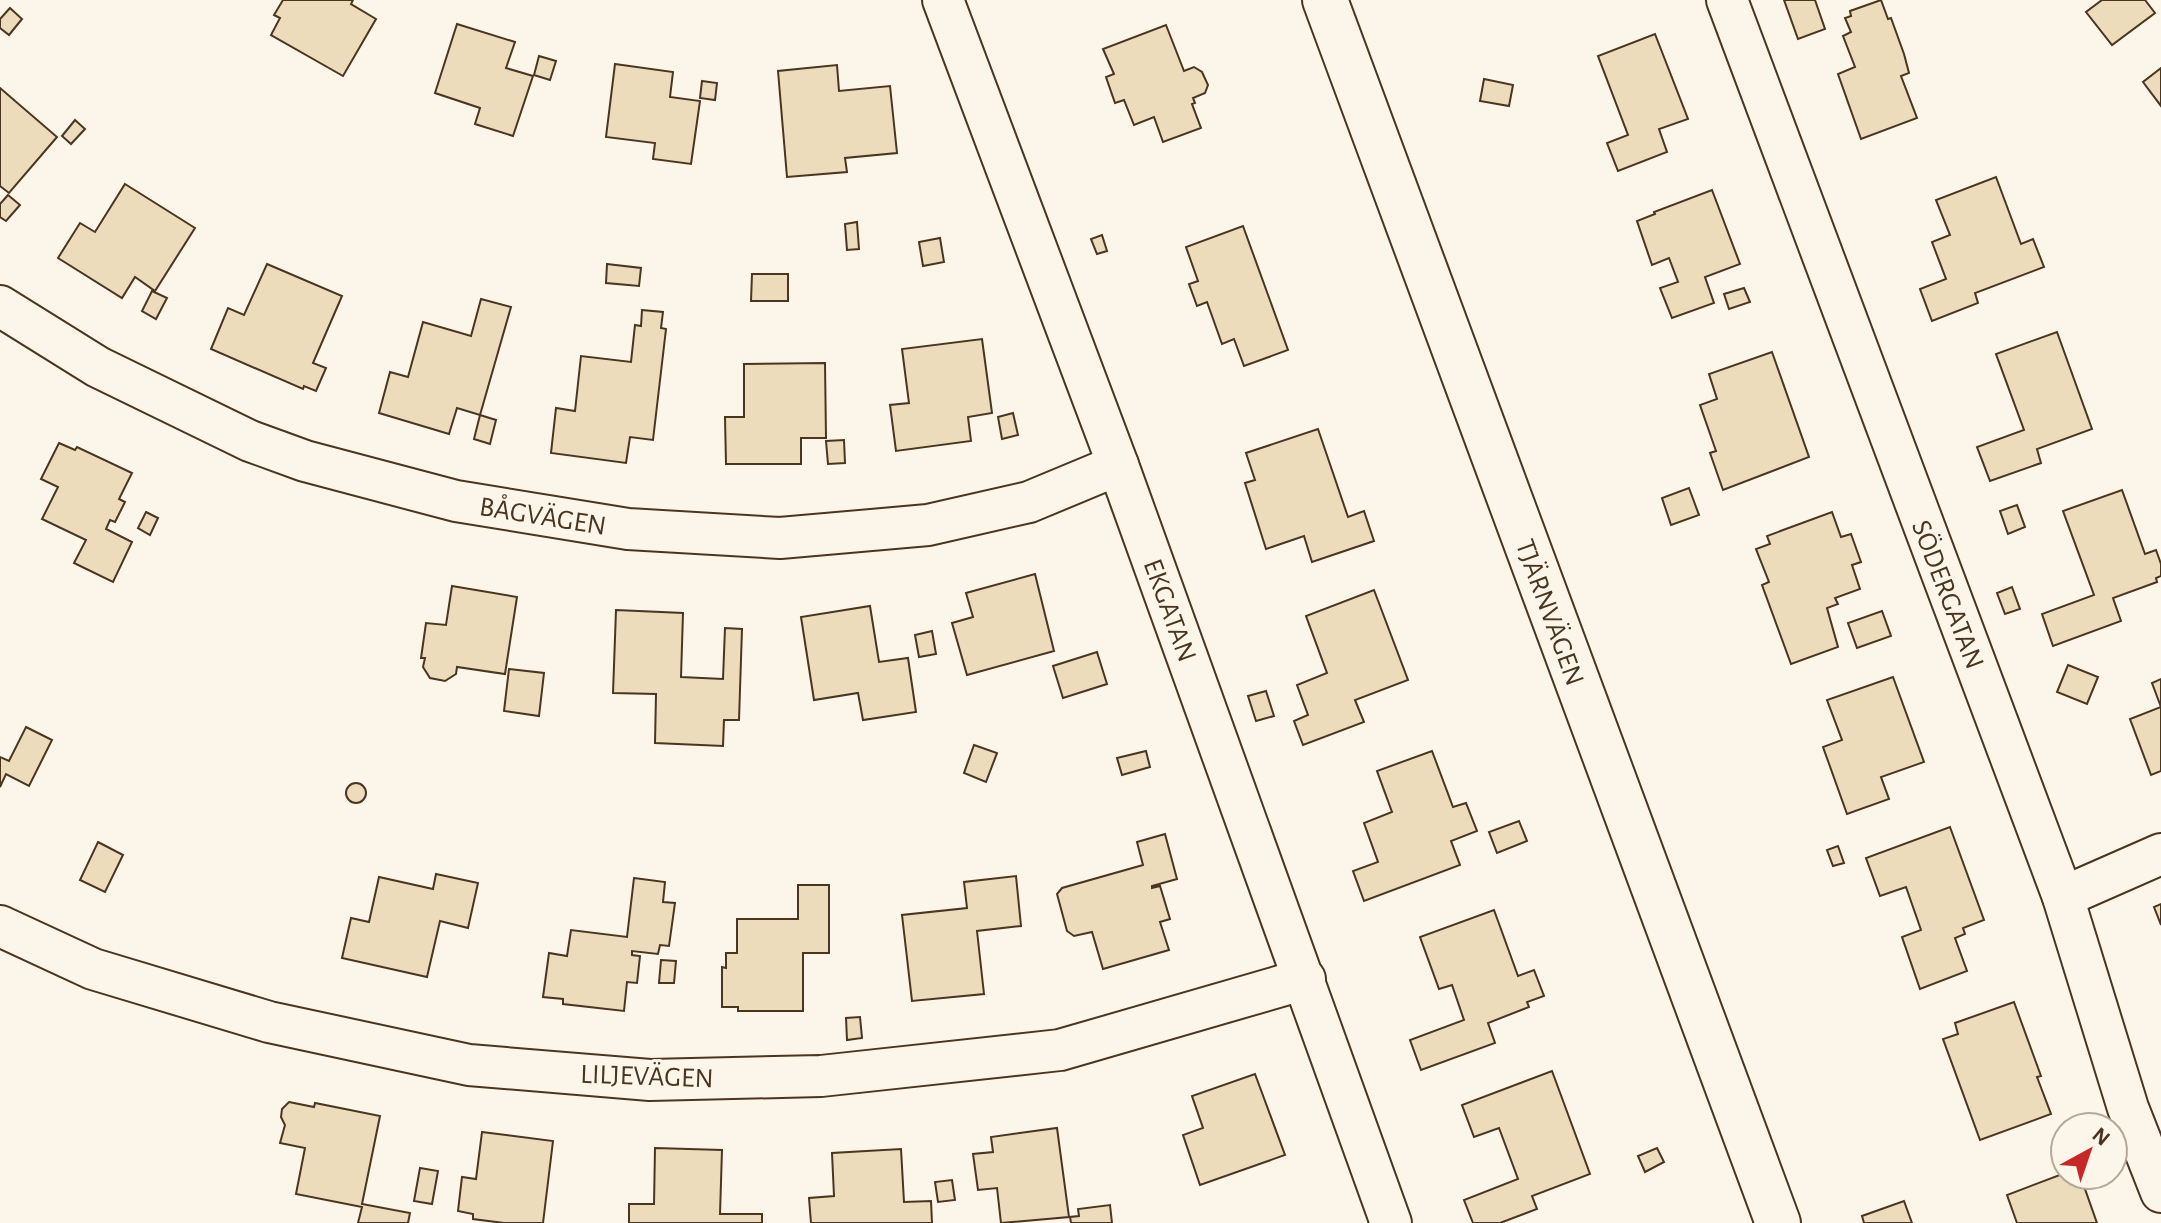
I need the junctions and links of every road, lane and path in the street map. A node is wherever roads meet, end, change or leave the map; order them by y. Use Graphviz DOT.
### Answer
graph roads {
  1 [pos="943,0"];
  2 [pos="1325,0"];
  3 [pos="1727,0"];
  4 [pos="0,306"];
  5 [pos="1118,465"];
  6 [pos="2161,854"];
  7 [pos="2063,897"];
  8 [pos="0,926"];
  9 [pos="1305,979"];
  10 [pos="2161,1192"];
  11 [pos="1391,1223"];
  12 [pos="1778,1223"];
  1 -- 5 [label="street, EKGATAN"];
  2 -- 12 [label="street, TJÄRNVÄGEN"];
  3 -- 7 [label="street, SÖDERGATAN"];
  4 -- 5 [label="street, BÅGVÄGEN"];
  5 -- 9 [label="street, EKGATAN"];
  6 -- 7 [label="street"];
  7 -- 10 [label="street, SÖDERGATAN"];
  8 -- 9 [label="street, LILJEVÄGEN"];
  9 -- 11 [label="street, EKGATAN"];
}
